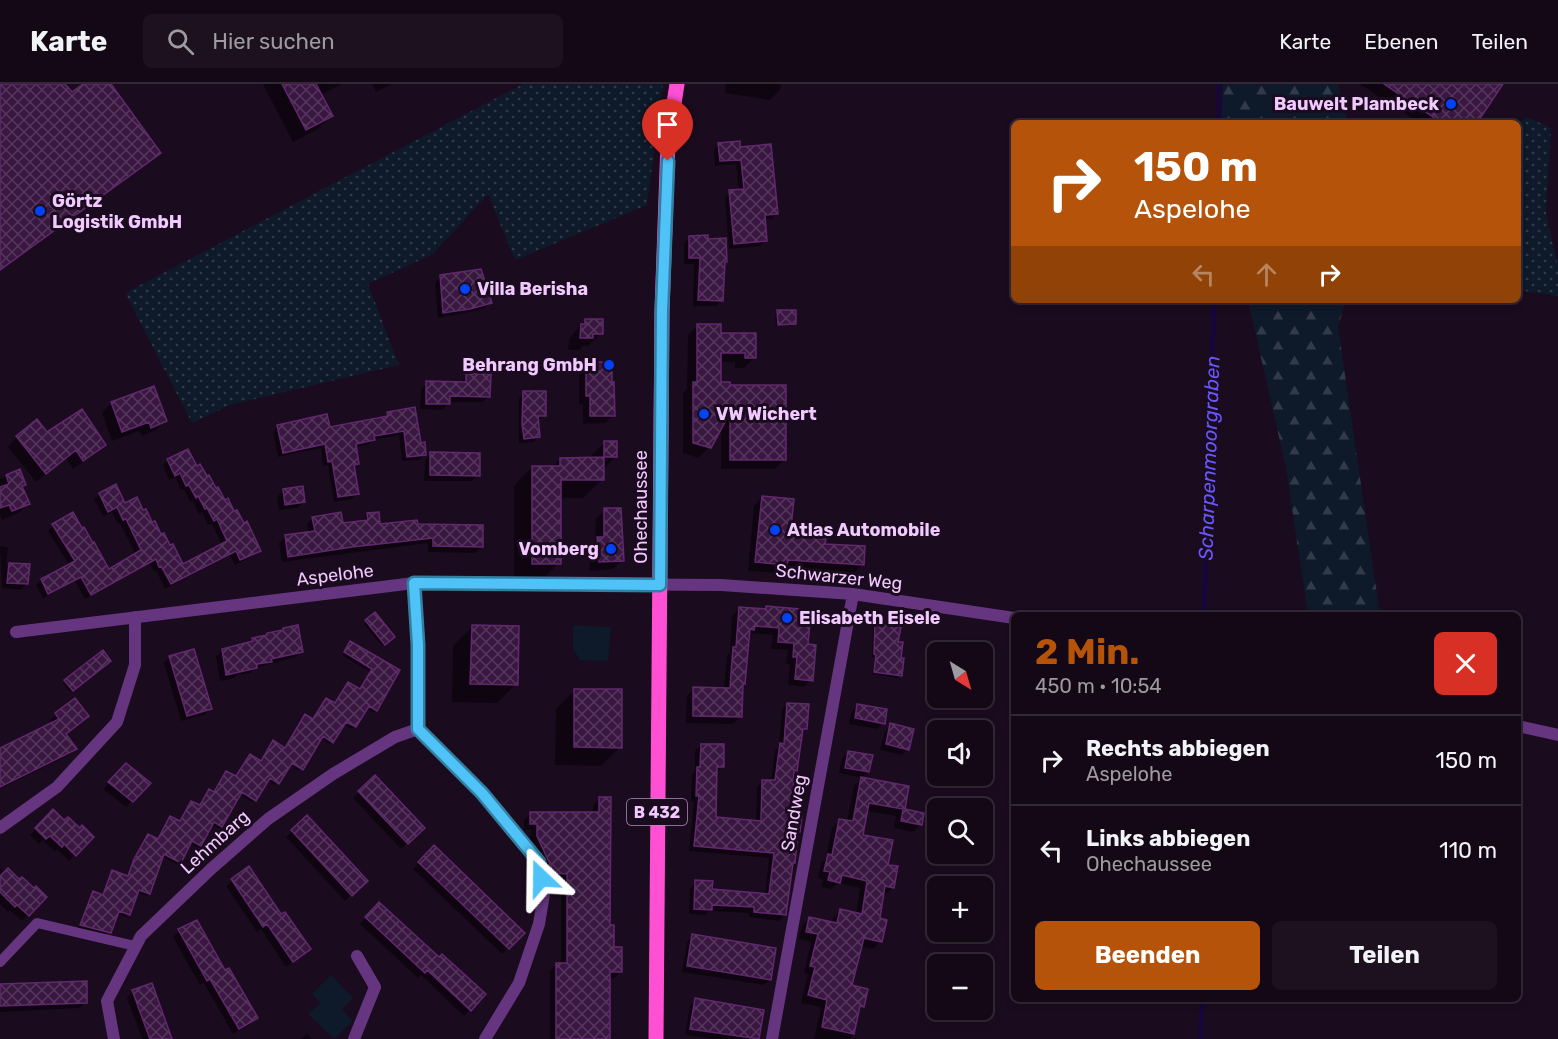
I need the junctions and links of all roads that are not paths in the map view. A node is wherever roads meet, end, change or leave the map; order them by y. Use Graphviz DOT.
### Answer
graph roads {
  1 [pos="677,84"];
  2 [pos="414,583"];
  3 [pos="660,585"];
  4 [pos="853,594"];
  5 [pos="135,617"];
  6 [pos="1011,618"];
  7 [pos="16,632"];
  8 [pos="1521,727"];
  9 [pos="418,729"];
  10 [pos="1558,735"];
  11 [pos="0,828"];
  12 [pos="135,946"];
  13 [pos="357,956"];
  14 [pos="0,962"];
  15 [pos="114,1039"];
  16 [pos="354,1039"];
  17 [pos="485,1039"];
  18 [pos="656,1039"];
  19 [pos="772,1039"];
  1 -- 3 [label="main road, Ohechaussee / B 432"];
  2 -- 3 [label="street, Aspelohe"];
  2 -- 5 [label="street, Aspelohe"];
  2 -- 9 [label="street"];
  3 -- 4 [label="street, Schwarzer Weg"];
  3 -- 18 [label="main road, Ohechaussee / B 432"];
  4 -- 6 [label="street, Schwarzer Weg"];
  4 -- 19 [label="street, Sandweg"];
  5 -- 7 [label="street, Aspelohe"];
  5 -- 11 [label="street"];
  8 -- 10 [label="street"];
  9 -- 12 [label="street, Lehmbarg"];
  9 -- 17 [label="street"];
  12 -- 14 [label="street"];
  12 -- 15 [label="street, Lehmbarg"];
  13 -- 16 [label="street"];
}
